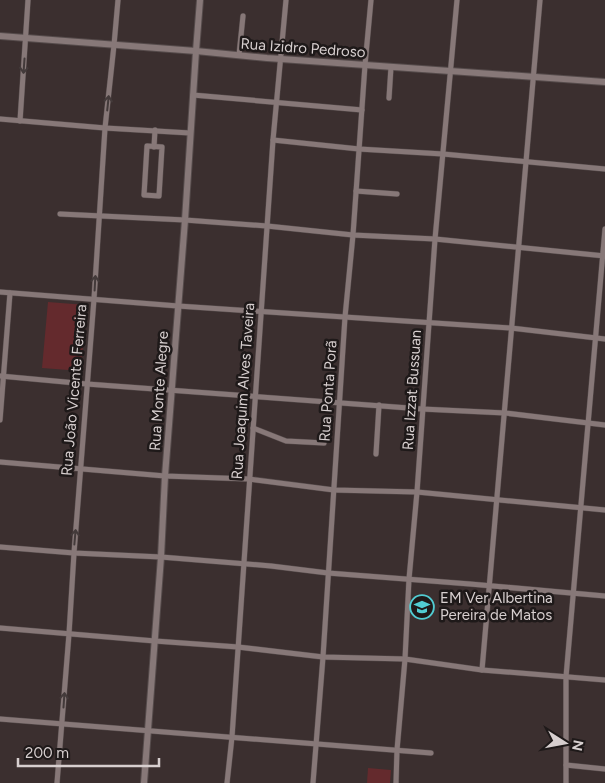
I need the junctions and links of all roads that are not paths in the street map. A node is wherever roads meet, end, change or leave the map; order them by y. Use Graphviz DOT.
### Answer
graph roads {
  1 [pos="28,0"];
  2 [pos="118,0"];
  3 [pos="200,0"];
  4 [pos="286,0"];
  5 [pos="371,0"];
  6 [pos="457,0"];
  7 [pos="540,0"];
  8 [pos="243,16"];
  9 [pos="0,36"];
  10 [pos="26,38"];
  11 [pos="114,45"];
  12 [pos="196,51"];
  13 [pos="239,55"];
  14 [pos="281,59"];
  15 [pos="365,65"];
  16 [pos="391,67"];
  17 [pos="450,71"];
  18 [pos="533,77"];
  19 [pos="605,82"];
  20 [pos="193,94"];
  21 [pos="389,98"];
  22 [pos="277,102"];
  23 [pos="362,110"];
  24 [pos="0,119"];
  25 [pos="20,121"];
  26 [pos="105,128"];
  27 [pos="155,130"];
  28 [pos="190,133"];
  29 [pos="273,140"];
  30 [pos="154,147"];
  31 [pos="359,149"];
  32 [pos="443,154"];
  33 [pos="526,162"];
  34 [pos="605,168"];
  35 [pos="356,191"];
  36 [pos="396,194"];
  37 [pos="60,214"];
  38 [pos="99,216"];
  39 [pos="185,220"];
  40 [pos="267,226"];
  41 [pos="605,229"];
  42 [pos="353,235"];
  43 [pos="435,239"];
  44 [pos="518,248"];
  45 [pos="604,256"];
  46 [pos="0,292"];
  47 [pos="10,293"];
  48 [pos="94,299"];
  49 [pos="178,306"];
  50 [pos="261,312"];
  51 [pos="345,317"];
  52 [pos="429,323"];
  53 [pos="511,328"];
  54 [pos="595,338"];
  55 [pos="605,339"];
  56 [pos="2,376"];
  57 [pos="88,384"];
  58 [pos="173,390"];
  59 [pos="255,396"];
  60 [pos="340,402"];
  61 [pos="379,405"];
  62 [pos="422,409"];
  63 [pos="505,413"];
  64 [pos="0,420"];
  65 [pos="588,423"];
  66 [pos="605,424"];
  67 [pos="253,428"];
  68 [pos="324,443"];
  69 [pos="376,454"];
  70 [pos="0,462"];
  71 [pos="80,469"];
  72 [pos="165,476"];
  73 [pos="249,479"];
  74 [pos="334,490"];
  75 [pos="417,492"];
  76 [pos="496,499"];
  77 [pos="580,507"];
  78 [pos="605,510"];
  79 [pos="0,547"];
  80 [pos="74,553"];
  81 [pos="161,557"];
  82 [pos="243,564"];
  83 [pos="328,573"];
  84 [pos="409,580"];
  85 [pos="490,586"];
  86 [pos="573,594"];
  87 [pos="605,596"];
  88 [pos="0,628"];
  89 [pos="69,634"];
  90 [pos="155,641"];
  91 [pos="238,647"];
  92 [pos="323,657"];
  93 [pos="405,660"];
  94 [pos="482,670"];
  95 [pos="566,677"];
  96 [pos="605,680"];
  97 [pos="0,719"];
  98 [pos="62,724"];
  99 [pos="148,731"];
  100 [pos="232,737"];
  101 [pos="316,744"];
  102 [pos="397,750"];
  103 [pos="432,753"];
  104 [pos="566,765"];
  105 [pos="605,769"];
  106 [pos="57,783"];
  107 [pos="144,783"];
  108 [pos="227,783"];
  109 [pos="313,783"];
  110 [pos="396,783"];
  111 [pos="566,783"];
  1 -- 10 [label="street"];
  2 -- 11 [label="street, Rua João Vicente Ferreira"];
  3 -- 12 [label="street, Rua Monte Alegre"];
  4 -- 14 [label="street, Rua Joaquim Alves Taveira"];
  5 -- 15 [label="street, Rua Ponta Porã"];
  6 -- 17 [label="street, Rua Izzat Bussuan"];
  7 -- 18 [label="street"];
  8 -- 13 [label="street"];
  9 -- 10 [label="street, Rua Izidro Pedroso"];
  10 -- 11 [label="street, Rua Izidro Pedroso"];
  10 -- 25 [label="street, one-way"];
  11 -- 12 [label="street, Rua Izidro Pedroso"];
  26 -- 11 [label="street, Rua João Vicente Ferreira, one-way"];
  12 -- 13 [label="street, Rua Izidro Pedroso"];
  12 -- 20 [label="street, Rua Monte Alegre"];
  13 -- 14 [label="street, Rua Izidro Pedroso"];
  14 -- 15 [label="street, Rua Izidro Pedroso"];
  14 -- 22 [label="street, Rua Joaquim Alves Taveira"];
  15 -- 16 [label="street, Rua Izidro Pedroso"];
  15 -- 23 [label="street, Rua Ponta Porã"];
  16 -- 17 [label="street, Rua Izidro Pedroso"];
  16 -- 21 [label="street"];
  17 -- 18 [label="street, Rua Izidro Pedroso"];
  17 -- 32 [label="street, Rua Izzat Bussuan"];
  18 -- 19 [label="street, Rua Izidro Pedroso"];
  18 -- 33 [label="street"];
  20 -- 22 [label="street"];
  20 -- 28 [label="street, Rua Monte Alegre"];
  22 -- 23 [label="street"];
  22 -- 29 [label="street, Rua Joaquim Alves Taveira"];
  23 -- 31 [label="street, Rua Ponta Porã"];
  24 -- 25 [label="street"];
  25 -- 26 [label="street"];
  26 -- 27 [label="street"];
  26 -- 38 [label="street, Rua João Vicente Ferreira"];
  27 -- 28 [label="street"];
  27 -- 30 [label="street"];
  28 -- 39 [label="street, Rua Monte Alegre"];
  29 -- 31 [label="street"];
  29 -- 40 [label="street, Rua Joaquim Alves Taveira"];
  30 -- 30 [label="street"];
  31 -- 32 [label="street"];
  31 -- 35 [label="street, Rua Ponta Porã"];
  32 -- 33 [label="street"];
  32 -- 43 [label="street, Rua Izzat Bussuan"];
  33 -- 34 [label="street"];
  33 -- 44 [label="street"];
  35 -- 36 [label="street"];
  35 -- 42 [label="street, Rua Ponta Porã"];
  37 -- 38 [label="street"];
  38 -- 39 [label="street"];
  48 -- 38 [label="street, Rua João Vicente Ferreira, one-way"];
  39 -- 40 [label="street"];
  39 -- 49 [label="street, Rua Monte Alegre"];
  40 -- 42 [label="street"];
  40 -- 50 [label="street, Rua Joaquim Alves Taveira"];
  41 -- 45 [label="street"];
  42 -- 43 [label="street"];
  42 -- 51 [label="street, Rua Ponta Porã"];
  43 -- 44 [label="street"];
  43 -- 52 [label="street, Rua Izzat Bussuan"];
  44 -- 45 [label="street"];
  44 -- 53 [label="street"];
  45 -- 54 [label="street"];
  46 -- 47 [label="street"];
  47 -- 48 [label="street"];
  47 -- 56 [label="street"];
  48 -- 49 [label="street"];
  48 -- 57 [label="street, Rua João Vicente Ferreira"];
  49 -- 50 [label="street"];
  49 -- 58 [label="street, Rua Monte Alegre"];
  50 -- 51 [label="street"];
  50 -- 59 [label="street, Rua Joaquim Alves Taveira"];
  51 -- 52 [label="street"];
  51 -- 60 [label="street, Rua Ponta Porã"];
  52 -- 53 [label="street"];
  52 -- 62 [label="street, Rua Izzat Bussuan"];
  53 -- 54 [label="street"];
  53 -- 63 [label="street"];
  54 -- 55 [label="street"];
  54 -- 65 [label="street"];
  56 -- 57 [label="street"];
  56 -- 64 [label="street"];
  57 -- 58 [label="street"];
  57 -- 71 [label="street, Rua João Vicente Ferreira"];
  58 -- 59 [label="street"];
  58 -- 72 [label="street, Rua Monte Alegre"];
  59 -- 60 [label="street"];
  59 -- 67 [label="street, Rua Joaquim Alves Taveira"];
  60 -- 61 [label="street"];
  60 -- 74 [label="street, Rua Ponta Porã"];
  61 -- 62 [label="street"];
  61 -- 69 [label="street"];
  62 -- 63 [label="street"];
  62 -- 75 [label="street, Rua Izzat Bussuan"];
  63 -- 65 [label="street"];
  63 -- 76 [label="street"];
  65 -- 66 [label="street"];
  65 -- 77 [label="street"];
  67 -- 68 [label="street"];
  67 -- 73 [label="street, Rua Joaquim Alves Taveira"];
  70 -- 71 [label="street"];
  71 -- 72 [label="street"];
  80 -- 71 [label="street, Rua João Vicente Ferreira, one-way"];
  72 -- 73 [label="street"];
  72 -- 81 [label="street, Rua Monte Alegre"];
  73 -- 74 [label="street"];
  73 -- 82 [label="street, Rua Joaquim Alves Taveira"];
  74 -- 75 [label="street"];
  74 -- 83 [label="street, Rua Ponta Porã"];
  75 -- 76 [label="street"];
  75 -- 84 [label="street, Rua Izzat Bussuan"];
  76 -- 77 [label="street"];
  76 -- 85 [label="street"];
  77 -- 78 [label="street"];
  77 -- 86 [label="street"];
  79 -- 80 [label="street"];
  80 -- 81 [label="street"];
  80 -- 89 [label="street, Rua João Vicente Ferreira"];
  81 -- 82 [label="street"];
  81 -- 90 [label="street, Rua Monte Alegre"];
  82 -- 83 [label="street"];
  82 -- 91 [label="street, Rua Joaquim Alves Taveira"];
  83 -- 84 [label="street"];
  83 -- 92 [label="street, Rua Ponta Porã"];
  84 -- 85 [label="street"];
  84 -- 93 [label="street, Rua Izzat Bussuan"];
  85 -- 86 [label="street"];
  85 -- 94 [label="street"];
  86 -- 87 [label="street"];
  86 -- 95 [label="street"];
  88 -- 89 [label="street"];
  89 -- 90 [label="street"];
  98 -- 89 [label="street, Rua João Vicente Ferreira, one-way"];
  90 -- 91 [label="street"];
  90 -- 99 [label="street, Rua Monte Alegre"];
  91 -- 92 [label="street"];
  91 -- 100 [label="street, Rua Joaquim Alves Taveira"];
  92 -- 93 [label="street"];
  92 -- 101 [label="street, Rua Ponta Porã"];
  93 -- 94 [label="street"];
  93 -- 102 [label="street, Rua Izzat Bussuan"];
  94 -- 95 [label="street"];
  95 -- 96 [label="street"];
  95 -- 104 [label="street"];
  97 -- 98 [label="street"];
  98 -- 99 [label="street"];
  98 -- 106 [label="street, Rua João Vicente Ferreira"];
  99 -- 100 [label="street"];
  99 -- 107 [label="street, Rua Monte Alegre"];
  100 -- 101 [label="street"];
  100 -- 108 [label="street, Rua Joaquim Alves Taveira"];
  101 -- 102 [label="street"];
  101 -- 109 [label="street, Rua Ponta Porã"];
  102 -- 103 [label="street"];
  102 -- 110 [label="street, Rua Izzat Bussuan"];
  104 -- 105 [label="street"];
  104 -- 111 [label="street"];
}
